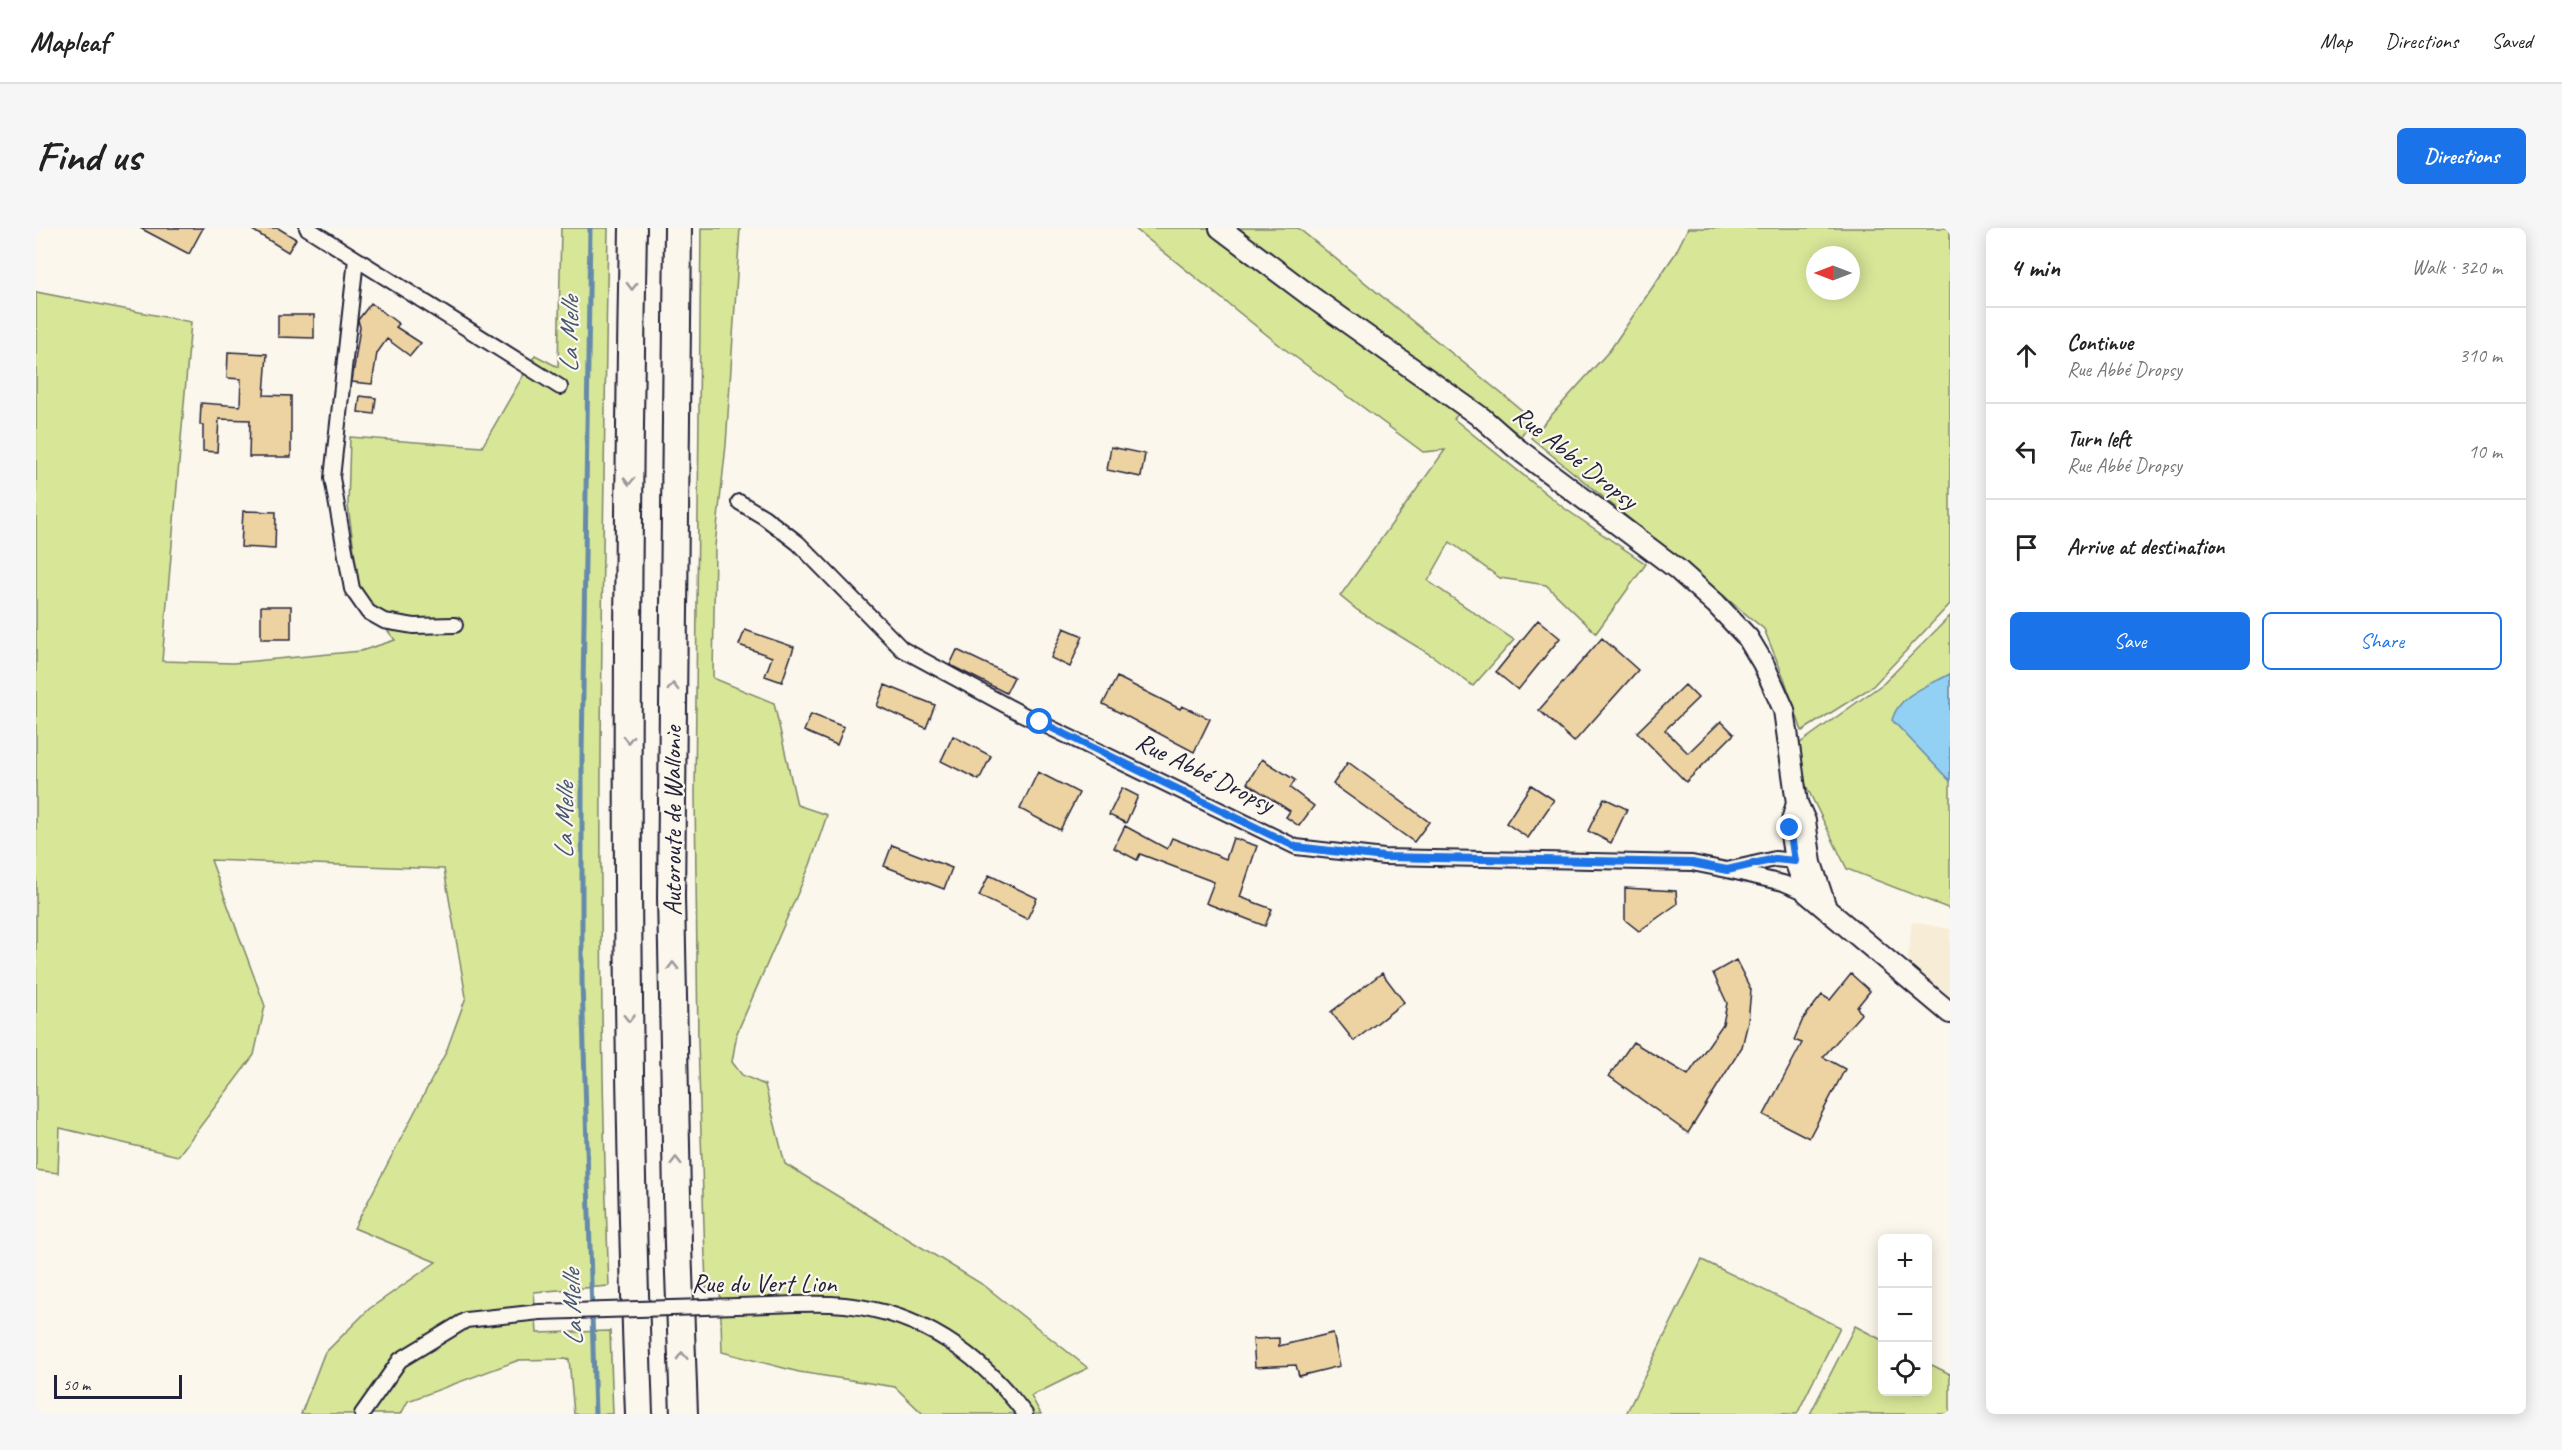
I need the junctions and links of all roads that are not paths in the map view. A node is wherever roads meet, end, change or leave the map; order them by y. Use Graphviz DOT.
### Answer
graph roads {
  1 [pos="307,228"];
  2 [pos="633,228"];
  3 [pos="678,228"];
  4 [pos="1220,228"];
  5 [pos="356,260"];
  6 [pos="560,387"];
  7 [pos="739,502"];
  8 [pos="455,625"];
  9 [pos="1803,862"];
  10 [pos="1727,870"];
  11 [pos="1807,893"];
  12 [pos="1826,908"];
  13 [pos="1950,1013"];
  14 [pos="362,1414"];
  15 [pos="639,1414"];
  16 [pos="684,1414"];
  17 [pos="1025,1414"];
  1 -- 5 [label="street"];
  2 -- 15 [label="highway, Autoroute de Wallonie, one-way"];
  16 -- 3 [label="highway, Autoroute de Wallonie, one-way"];
  4 -- 9 [label="street, Rue Abbé Dropsy"];
  5 -- 6 [label="street"];
  5 -- 8 [label="street"];
  7 -- 10 [label="street, Rue Abbé Dropsy"];
  9 -- 10 [label="street, Rue Abbé Dropsy"];
  9 -- 11 [label="street, Rue Abbé Dropsy"];
  9 -- 12 [label="street, Rue Abbé Dropsy"];
  10 -- 11 [label="street, Rue Abbé Dropsy"];
  11 -- 12 [label="street, Rue Abbé Dropsy"];
  12 -- 13 [label="street, Rue Abbé Dropsy"];
  14 -- 17 [label="street, Rue du Vert Lion, bridge"];
}
